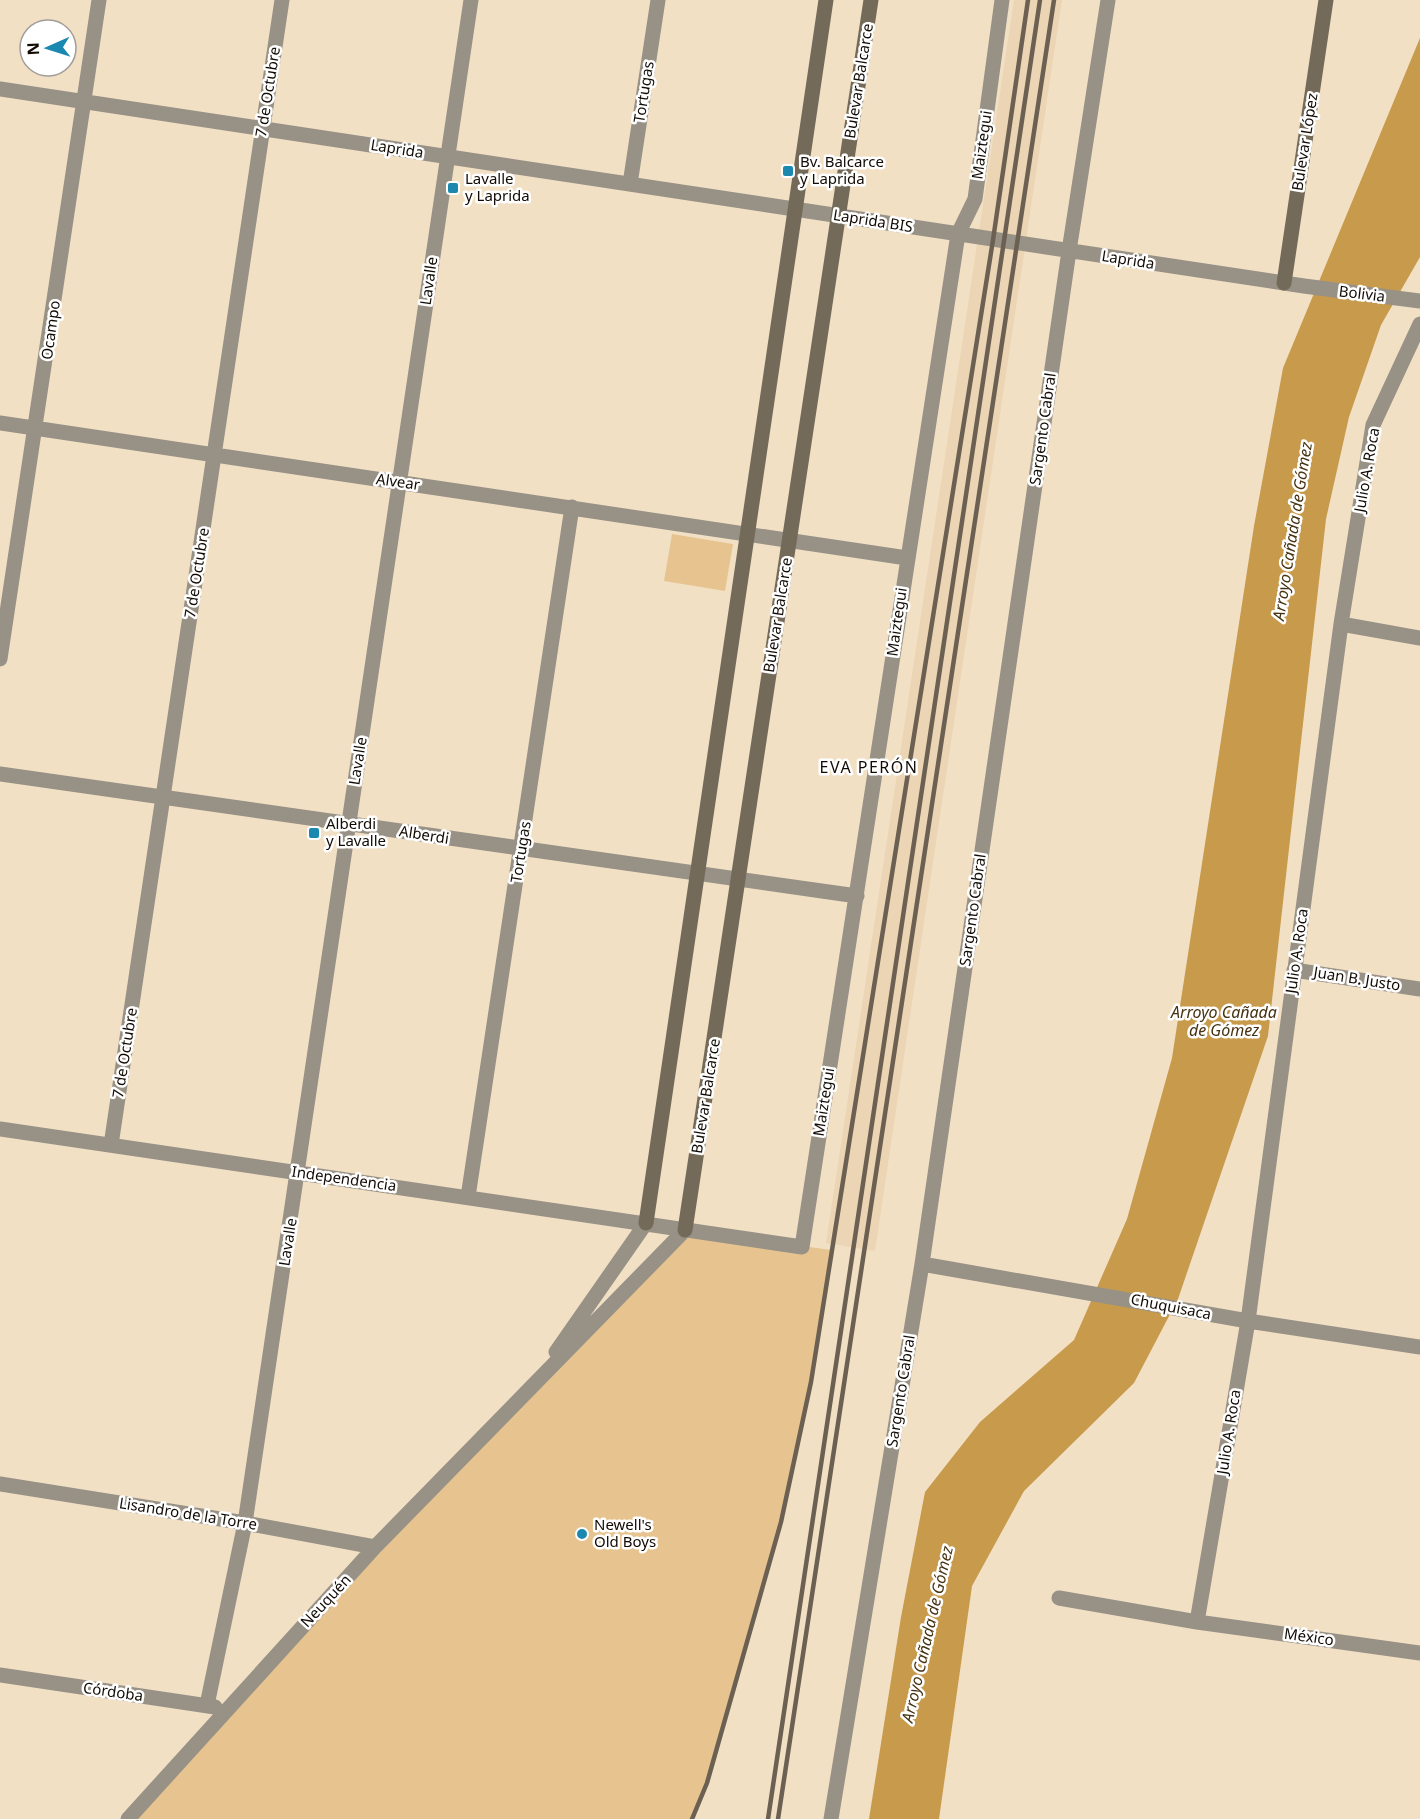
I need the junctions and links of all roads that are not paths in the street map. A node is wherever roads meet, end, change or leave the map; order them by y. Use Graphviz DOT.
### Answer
graph roads {
  1 [pos="99,0"];
  2 [pos="282,0"];
  3 [pos="471,0"];
  4 [pos="658,0"];
  5 [pos="826,0"];
  6 [pos="871,0"];
  7 [pos="1002,0"];
  8 [pos="1108,0"];
  9 [pos="1326,0"];
  10 [pos="0,89"];
  11 [pos="83,102"];
  12 [pos="262,129"];
  13 [pos="446,156"];
  14 [pos="630,184"];
  15 [pos="795,209"];
  16 [pos="839,216"];
  17 [pos="955,233"];
  18 [pos="1069,251"];
  19 [pos="1284,283"];
  20 [pos="1304,286"];
  21 [pos="1420,301"];
  22 [pos="1420,324"];
  23 [pos="0,423"];
  24 [pos="36,428"];
  25 [pos="215,455"];
  26 [pos="400,483"];
  27 [pos="572,507"];
  28 [pos="747,534"];
  29 [pos="793,541"];
  30 [pos="907,558"];
  31 [pos="1341,624"];
  32 [pos="1420,638"];
  33 [pos="0,659"];
  34 [pos="0,774"];
  35 [pos="164,797"];
  36 [pos="349,824"];
  37 [pos="522,850"];
  38 [pos="697,873"];
  39 [pos="740,879"];
  40 [pos="857,896"];
  41 [pos="1294,970"];
  42 [pos="1420,989"];
  43 [pos="0,1129"];
  44 [pos="111,1145"];
  45 [pos="299,1172"];
  46 [pos="468,1197"];
  47 [pos="646,1222"];
  48 [pos="687,1230"];
  49 [pos="802,1247"];
  50 [pos="922,1264"];
  51 [pos="1248,1321"];
  52 [pos="1420,1347"];
  53 [pos="530,1389"];
  54 [pos="0,1484"];
  55 [pos="245,1523"];
  56 [pos="375,1547"];
  57 [pos="1059,1598"];
  58 [pos="1197,1622"];
  59 [pos="1420,1653"];
  60 [pos="0,1675"];
  61 [pos="207,1705"];
  62 [pos="227,1708"];
  63 [pos="128,1819"];
  64 [pos="831,1819"];
  1 -- 11 [label="street, Ocampo"];
  2 -- 12 [label="street, 7 de Octubre"];
  3 -- 13 [label="street, Lavalle"];
  4 -- 14 [label="street, Tortugas"];
  5 -- 15 [label="main road"];
  6 -- 16 [label="main road, Bulevar Balcarce"];
  7 -- 17 [label="street, Maiztegui"];
  8 -- 18 [label="street, Sargento Cabral"];
  9 -- 19 [label="main road, Bulevar López"];
  10 -- 11 [label="street, Laprida"];
  11 -- 12 [label="street, Laprida"];
  11 -- 24 [label="street, Ocampo"];
  12 -- 13 [label="street, Laprida"];
  12 -- 25 [label="street, 7 de Octubre"];
  13 -- 14 [label="street, Laprida"];
  13 -- 26 [label="street, Lavalle"];
  14 -- 15 [label="street, Laprida"];
  15 -- 16 [label="street, Laprida BIS"];
  15 -- 28 [label="main road"];
  16 -- 17 [label="street, Laprida BIS"];
  16 -- 29 [label="main road, Bulevar Balcarce"];
  17 -- 18 [label="street, Laprida"];
  17 -- 30 [label="street, Maiztegui"];
  18 -- 19 [label="street, Laprida"];
  18 -- 50 [label="street, Sargento Cabral"];
  19 -- 20 [label="street, Laprida"];
  20 -- 21 [label="street, Bolivia"];
  22 -- 31 [label="street, Julio A. Roca"];
  23 -- 24 [label="street, Alvear"];
  24 -- 25 [label="street, Alvear"];
  24 -- 33 [label="street, Ocampo"];
  25 -- 26 [label="street, Alvear"];
  25 -- 35 [label="street, 7 de Octubre"];
  26 -- 27 [label="street, Alvear"];
  26 -- 36 [label="street, Lavalle"];
  27 -- 28 [label="street, Alvear"];
  27 -- 37 [label="street, Tortugas"];
  28 -- 29 [label="street, Alvear"];
  28 -- 38 [label="main road"];
  29 -- 30 [label="street, Alvear"];
  29 -- 39 [label="main road, Bulevar Balcarce"];
  30 -- 40 [label="street, Maiztegui"];
  31 -- 32 [label="street"];
  31 -- 41 [label="street, Julio A. Roca"];
  34 -- 35 [label="street, Alberdi"];
  35 -- 36 [label="street, Alberdi"];
  35 -- 44 [label="street, 7 de Octubre"];
  36 -- 37 [label="street, Alberdi"];
  36 -- 45 [label="street, Lavalle"];
  37 -- 38 [label="street, Alberdi"];
  37 -- 46 [label="street, Tortugas"];
  38 -- 39 [label="street, Alberdi"];
  38 -- 47 [label="main road"];
  39 -- 40 [label="street, Alberdi"];
  39 -- 48 [label="main road, Bulevar Balcarce"];
  40 -- 49 [label="street, Maiztegui"];
  41 -- 42 [label="street, Juan B. Justo"];
  41 -- 51 [label="street, Julio A. Roca"];
  43 -- 44 [label="street, Independencia"];
  44 -- 45 [label="street, Independencia"];
  45 -- 46 [label="street, Independencia"];
  45 -- 55 [label="street, Lavalle"];
  46 -- 47 [label="street, Independencia"];
  47 -- 48 [label="street, Independencia"];
  47 -- 53 [label="street, Neuquén"];
  48 -- 49 [label="street, Independencia"];
  48 -- 53 [label="street, Neuquén"];
  50 -- 51 [label="street, Chuquisaca"];
  50 -- 64 [label="street, Sargento Cabral"];
  51 -- 52 [label="street, Chuquisaca"];
  51 -- 58 [label="street, Julio A. Roca"];
  53 -- 56 [label="street, Neuquén"];
  54 -- 55 [label="street, Lisandro de la Torre"];
  55 -- 56 [label="street, Lisandro de la Torre"];
  55 -- 61 [label="street, Lavalle"];
  56 -- 62 [label="street, Neuquén"];
  57 -- 58 [label="street, México"];
  58 -- 59 [label="street, México"];
  60 -- 61 [label="street, Córdoba"];
  61 -- 62 [label="street, Córdoba"];
  62 -- 63 [label="street, Neuquén"];
}
